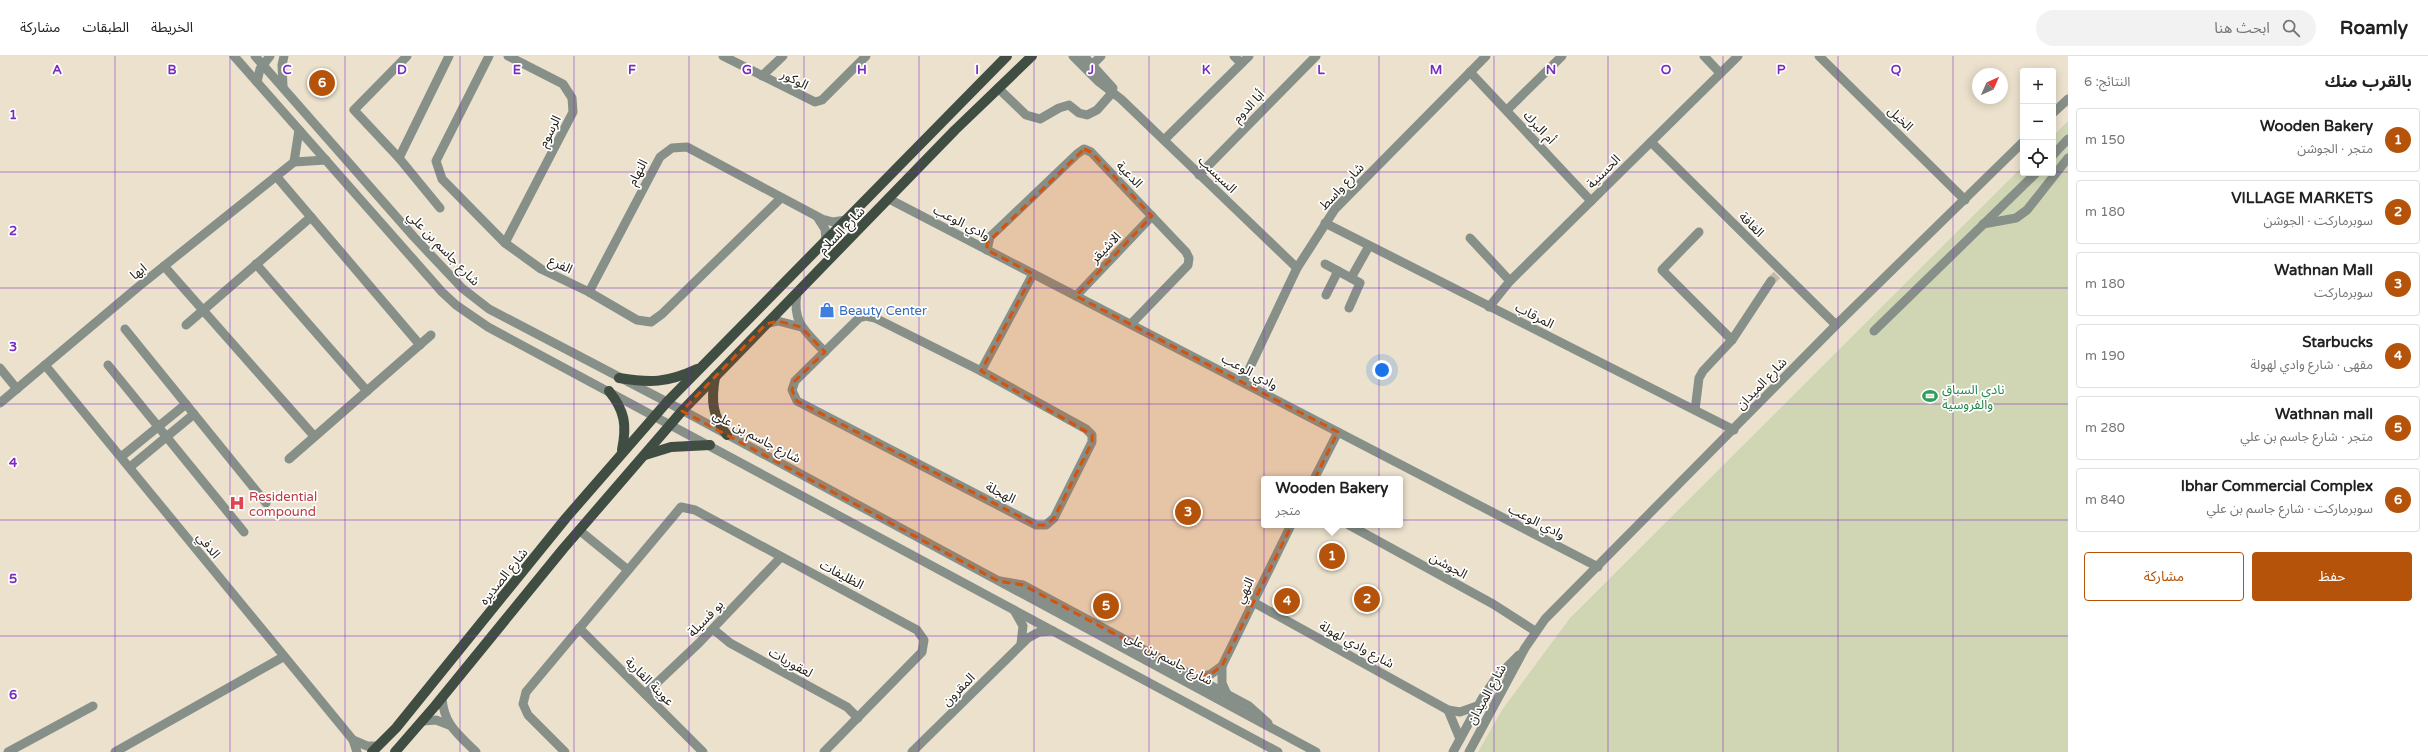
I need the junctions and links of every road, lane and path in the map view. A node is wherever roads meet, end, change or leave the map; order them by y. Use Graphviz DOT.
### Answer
graph roads {
  1 [pos="234,56"];
  2 [pos="255,56"];
  3 [pos="270,56"];
  4 [pos="284,56"];
  5 [pos="407,56"];
  6 [pos="449,56"];
  7 [pos="489,56"];
  8 [pos="508,56"];
  9 [pos="723,56"];
  10 [pos="783,56"];
  11 [pos="866,56"];
  12 [pos="1007,56"];
  13 [pos="1033,56"];
  14 [pos="1073,56"];
  15 [pos="1084,56"];
  16 [pos="1101,56"];
  17 [pos="1234,56"];
  18 [pos="1249,56"];
  19 [pos="1316,56"];
  20 [pos="1486,56"];
  21 [pos="1562,56"];
  22 [pos="1704,56"];
  23 [pos="1738,56"];
  24 [pos="1819,56"];
  25 [pos="1241,63"];
  26 [pos="262,64"];
  27 [pos="1093,64"];
  28 [pos="1470,72"];
  29 [pos="1720,73"];
  30 [pos="762,76"];
  31 [pos="257,82"];
  32 [pos="283,86"];
  33 [pos="998,88"];
  34 [pos="1112,93"];
  35 [pos="1121,99"];
  36 [pos="2068,99"];
  37 [pos="1507,110"];
  38 [pos="2056,110"];
  39 [pos="299,130"];
  40 [pos="2068,139"];
  41 [pos="1164,140"];
  42 [pos="1650,142"];
  43 [pos="2020,145"];
  44 [pos="2056,152"];
  45 [pos="399,158"];
  46 [pos="2068,158"];
  47 [pos="326,160"];
  48 [pos="294,162"];
  49 [pos="1199,175"];
  50 [pos="276,176"];
  51 [pos="2033,176"];
  52 [pos="781,198"];
  53 [pos="889,199"];
  54 [pos="1965,200"];
  55 [pos="1591,201"];
  56 [pos="440,208"];
  57 [pos="1152,216"];
  58 [pos="311,217"];
  59 [pos="817,217"];
  60 [pos="846,220"];
  61 [pos="1325,223"];
  62 [pos="1982,225"];
  63 [pos="1699,232"];
  64 [pos="1470,238"];
  65 [pos="826,240"];
  66 [pos="505,243"];
  67 [pos="1369,246"];
  68 [pos="987,250"];
  69 [pos="256,264"];
  70 [pos="1325,264"];
  71 [pos="164,266"];
  72 [pos="1297,268"];
  73 [pos="1338,271"];
  74 [pos="1033,274"];
  75 [pos="1776,275"];
  76 [pos="1351,278"];
  77 [pos="1510,281"];
  78 [pos="589,292"];
  79 [pos="798,293"];
  80 [pos="1326,295"];
  81 [pos="1076,296"];
  82 [pos="1489,307"];
  83 [pos="1349,308"];
  84 [pos="203,310"];
  85 [pos="766,324"];
  86 [pos="1131,324"];
  87 [pos="186,325"];
  88 [pos="1836,325"];
  89 [pos="801,327"];
  90 [pos="125,329"];
  91 [pos="1874,331"];
  92 [pos="431,335"];
  93 [pos="1732,340"];
  94 [pos="420,345"];
  95 [pos="824,352"];
  96 [pos="45,365"];
  97 [pos="108,365"];
  98 [pos="702,366"];
  99 [pos="0,368"];
  100 [pos="981,371"];
  101 [pos="715,377"];
  102 [pos="618,378"];
  103 [pos="1243,382"];
  104 [pos="17,389"];
  105 [pos="367,391"];
  106 [pos="609,391"];
  107 [pos="0,402"];
  108 [pos="667,402"];
  109 [pos="186,404"];
  110 [pos="682,410"];
  111 [pos="1695,410"];
  112 [pos="194,414"];
  113 [pos="655,415"];
  114 [pos="671,424"];
  115 [pos="158,426"];
  116 [pos="1734,430"];
  117 [pos="1338,432"];
  118 [pos="727,435"];
  119 [pos="314,436"];
  120 [pos="167,437"];
  121 [pos="710,445"];
  122 [pos="622,451"];
  123 [pos="643,456"];
  124 [pos="121,457"];
  125 [pos="288,459"];
  126 [pos="130,467"];
  127 [pos="1316,476"];
  128 [pos="266,503"];
  129 [pos="1290,528"];
  130 [pos="1354,528"];
  131 [pos="579,530"];
  132 [pos="244,532"];
  133 [pos="781,557"];
  134 [pos="1598,567"];
  135 [pos="628,570"];
  136 [pos="998,581"];
  137 [pos="1253,602"];
  138 [pos="1012,608"];
  139 [pos="579,628"];
  140 [pos="713,629"];
  141 [pos="1053,630"];
  142 [pos="1535,631"];
  143 [pos="1022,644"];
  144 [pos="1525,648"];
  145 [pos="284,657"];
  146 [pos="1222,666"];
  147 [pos="1197,678"];
  148 [pos="645,694"];
  149 [pos="1227,694"];
  150 [pos="442,698"];
  151 [pos="93,706"];
  152 [pos="1477,706"];
  153 [pos="1448,710"];
  154 [pos="858,718"];
  155 [pos="423,720"];
  156 [pos="449,725"];
  157 [pos="1271,727"];
  158 [pos="1460,739"];
  159 [pos="353,740"];
  160 [pos="375,749"];
  161 [pos="8,752"];
  162 [pos="114,752"];
  163 [pos="357,752"];
  164 [pos="395,752"];
  165 [pos="476,752"];
  166 [pos="565,752"];
  167 [pos="704,752"];
  168 [pos="824,752"];
  169 [pos="912,752"];
  170 [pos="1278,752"];
  171 [pos="1316,752"];
  172 [pos="1453,752"];
  173 [pos="1469,752"];
  1 -- 31 [label="street"];
  2 -- 26 [label="street, شارع جاسم بن علي"];
  3 -- 26 [label="street"];
  4 -- 32 [label="street"];
  5 -- 45 [label="street"];
  6 -- 45 [label="street"];
  7 -- 66 [label="street, الفرع"];
  8 -- 66 [label="street, الرسوم"];
  9 -- 30 [label="street, الوكور"];
  10 -- 30 [label="street"];
  11 -- 30 [label="street, الوكور"];
  12 -- 60 [label="main road, شارع السلام"];
  13 -- 33 [label="main road, شارع السلام"];
  14 -- 34 [label="street, السبسب"];
  15 -- 27 [label="street, السبسب"];
  16 -- 27 [label="street"];
  17 -- 25 [label="street"];
  18 -- 25 [label="street"];
  19 -- 49 [label="street, أبا الدوم"];
  20 -- 28 [label="street, شارع واسط"];
  21 -- 37 [label="street"];
  22 -- 29 [label="street"];
  23 -- 29 [label="street, الحسنية"];
  24 -- 54 [label="street, الخيل"];
  25 -- 41 [label="street"];
  26 -- 31 [label="street"];
  26 -- 32 [label="street, شارع جاسم بن علي"];
  27 -- 35 [label="street, السبسب"];
  28 -- 37 [label="street, أم البرك"];
  28 -- 61 [label="street, شارع واسط"];
  29 -- 42 [label="street, الحسنية"];
  31 -- 39 [label="street"];
  32 -- 102 [label="street, شارع جاسم بن علي"];
  33 -- 34 [label="street"];
  33 -- 53 [label="main road, شارع السلام"];
  34 -- 35 [label="street, السبسب"];
  35 -- 41 [label="street, السبسب"];
  36 -- 38 [label="street"];
  37 -- 55 [label="street, أم البرك"];
  39 -- 47 [label="street"];
  39 -- 48 [label="street"];
  40 -- 44 [label="street"];
  41 -- 49 [label="street, السبسب"];
  42 -- 55 [label="street, الحسنية"];
  42 -- 75 [label="street, الغافة"];
  43 -- 54 [label="street, شارع الميدان"];
  45 -- 56 [label="street"];
  46 -- 62 [label="street"];
  47 -- 48 [label="street"];
  47 -- 106 [label="street"];
  48 -- 50 [label="street, ابها"];
  49 -- 72 [label="street, السبسب"];
  50 -- 58 [label="street"];
  50 -- 71 [label="street, ابها"];
  51 -- 62 [label="street"];
  52 -- 59 [label="street, النهام"];
  52 -- 78 [label="street, الفرع"];
  52 -- 78 [label="street, النهام"];
  53 -- 68 [label="street, وادي الوعب"];
  53 -- 79 [label="main road, شارع السلام"];
  54 -- 88 [label="street, شارع الميدان"];
  55 -- 77 [label="street, الحسنية"];
  57 -- 68 [label="street, الدعية"];
  57 -- 81 [label="street, الاشيقر"];
  57 -- 86 [label="street, الدعية"];
  58 -- 69 [label="street"];
  58 -- 94 [label="street"];
  59 -- 60 [label="street, النهام"];
  59 -- 65 [label="street"];
  60 -- 65 [label="main road, شارع السلام"];
  61 -- 67 [label="street, المرقاب"];
  61 -- 72 [label="street, شارع واسط"];
  62 -- 91 [label="street"];
  63 -- 93 [label="street"];
  64 -- 77 [label="street"];
  65 -- 98 [label="main road, شارع السلام"];
  66 -- 78 [label="street, الفرع"];
  67 -- 76 [label="street"];
  67 -- 82 [label="street, المرقاب"];
  68 -- 74 [label="street, وادي الوعب"];
  69 -- 84 [label="street"];
  69 -- 105 [label="street"];
  70 -- 73 [label="street"];
  71 -- 84 [label="street"];
  71 -- 96 [label="street, ابها"];
  72 -- 103 [label="street, شارع واسط"];
  73 -- 76 [label="street"];
  73 -- 80 [label="street"];
  74 -- 81 [label="street, وادي الوعب"];
  74 -- 100 [label="street"];
  75 -- 88 [label="street, الغافة"];
  75 -- 93 [label="street"];
  76 -- 83 [label="street"];
  77 -- 82 [label="street, الحسنية"];
  79 -- 85 [label="main road, شارع السلام"];
  79 -- 89 [label="street"];
  81 -- 86 [label="street, وادي الوعب"];
  82 -- 111 [label="street, المرقاب"];
  84 -- 87 [label="street"];
  84 -- 119 [label="street"];
  85 -- 89 [label="street"];
  85 -- 101 [label="main road, شارع السلام"];
  86 -- 103 [label="street, وادي الوعب"];
  88 -- 116 [label="street, شارع الميدان"];
  89 -- 95 [label="street"];
  90 -- 109 [label="street"];
  92 -- 94 [label="street"];
  93 -- 111 [label="street"];
  94 -- 105 [label="street"];
  95 -- 100 [label="street, الهجلة"];
  95 -- 100 [label="street, الهجلة"];
  96 -- 104 [label="street, ابها"];
  96 -- 124 [label="street, الدفي"];
  97 -- 115 [label="street"];
  98 -- 102 [label="main road"];
  98 -- 108 [label="main road, شارع السلام"];
  99 -- 104 [label="street"];
  101 -- 110 [label="main road, شارع السلام"];
  101 -- 118 [label="main road"];
  102 -- 108 [label="street, شارع جاسم بن علي"];
  103 -- 117 [label="street, وادي الوعب"];
  104 -- 107 [label="street, ابها"];
  105 -- 119 [label="street"];
  106 -- 113 [label="street"];
  106 -- 122 [label="main road"];
  108 -- 110 [label="street, شارع جاسم بن علي"];
  108 -- 113 [label="main road, شارع السلام"];
  109 -- 112 [label="street"];
  109 -- 115 [label="street"];
  110 -- 114 [label="main road, شارع السلام"];
  110 -- 118 [label="street, شارع جاسم بن علي"];
  111 -- 116 [label="street, المرقاب"];
  112 -- 120 [label="street"];
  112 -- 128 [label="street"];
  113 -- 114 [label="street"];
  113 -- 122 [label="main road, شارع الصديره"];
  114 -- 121 [label="street"];
  114 -- 123 [label="main road"];
  115 -- 120 [label="street"];
  115 -- 124 [label="street"];
  116 -- 134 [label="street, شارع الميدان"];
  117 -- 127 [label="street"];
  117 -- 134 [label="street, وادي الوعب"];
  118 -- 136 [label="street, شارع جاسم بن علي"];
  119 -- 125 [label="street"];
  120 -- 126 [label="street"];
  120 -- 132 [label="street"];
  121 -- 123 [label="main road"];
  121 -- 138 [label="street"];
  122 -- 160 [label="main road, شارع الصديره"];
  123 -- 131 [label="main road"];
  124 -- 126 [label="street, الدفي"];
  126 -- 145 [label="street, الدفي"];
  129 -- 137 [label="street, النهي"];
  130 -- 142 [label="street, الجوشن"];
  131 -- 135 [label="street"];
  131 -- 150 [label="main road"];
  133 -- 135 [label="street, الظليفات"];
  133 -- 140 [label="street, بو فسيلة"];
  133 -- 154 [label="street, الظليفات"];
  134 -- 142 [label="street, شارع الميدان"];
  135 -- 139 [label="street, الظليفات"];
  136 -- 147 [label="street"];
  136 -- 157 [label="street, شارع جاسم بن علي"];
  137 -- 146 [label="street, النهي"];
  137 -- 153 [label="street, شارع وادي لهولة"];
  138 -- 141 [label="street"];
  138 -- 143 [label="street"];
  139 -- 148 [label="street, عوينة الغارية"];
  139 -- 166 [label="street, الظليفات"];
  140 -- 148 [label="street, بو فسيلة"];
  140 -- 154 [label="street, لعقوريات"];
  141 -- 143 [label="street, المقرون"];
  141 -- 170 [label="street"];
  142 -- 144 [label="street, شارع الميدان"];
  143 -- 169 [label="street, المقرون"];
  144 -- 152 [label="street, شارع الميدان"];
  144 -- 173 [label="street, شارع الميدان"];
  145 -- 159 [label="street, الدفي"];
  145 -- 162 [label="street"];
  146 -- 147 [label="street"];
  146 -- 149 [label="street, النهي"];
  147 -- 149 [label="street"];
  148 -- 167 [label="street, عوينة الغارية"];
  149 -- 157 [label="street"];
  150 -- 155 [label="main road"];
  150 -- 156 [label="street"];
  151 -- 161 [label="street"];
  152 -- 153 [label="street"];
  152 -- 158 [label="street, شارع الميدان"];
  153 -- 158 [label="street"];
  154 -- 168 [label="street, الظليفات"];
  155 -- 156 [label="street"];
  155 -- 164 [label="main road"];
  156 -- 165 [label="street"];
  157 -- 171 [label="street, شارع جاسم بن علي"];
  158 -- 172 [label="street, شارع الميدان"];
  159 -- 160 [label="street"];
  159 -- 163 [label="street, الدفي"];
}
